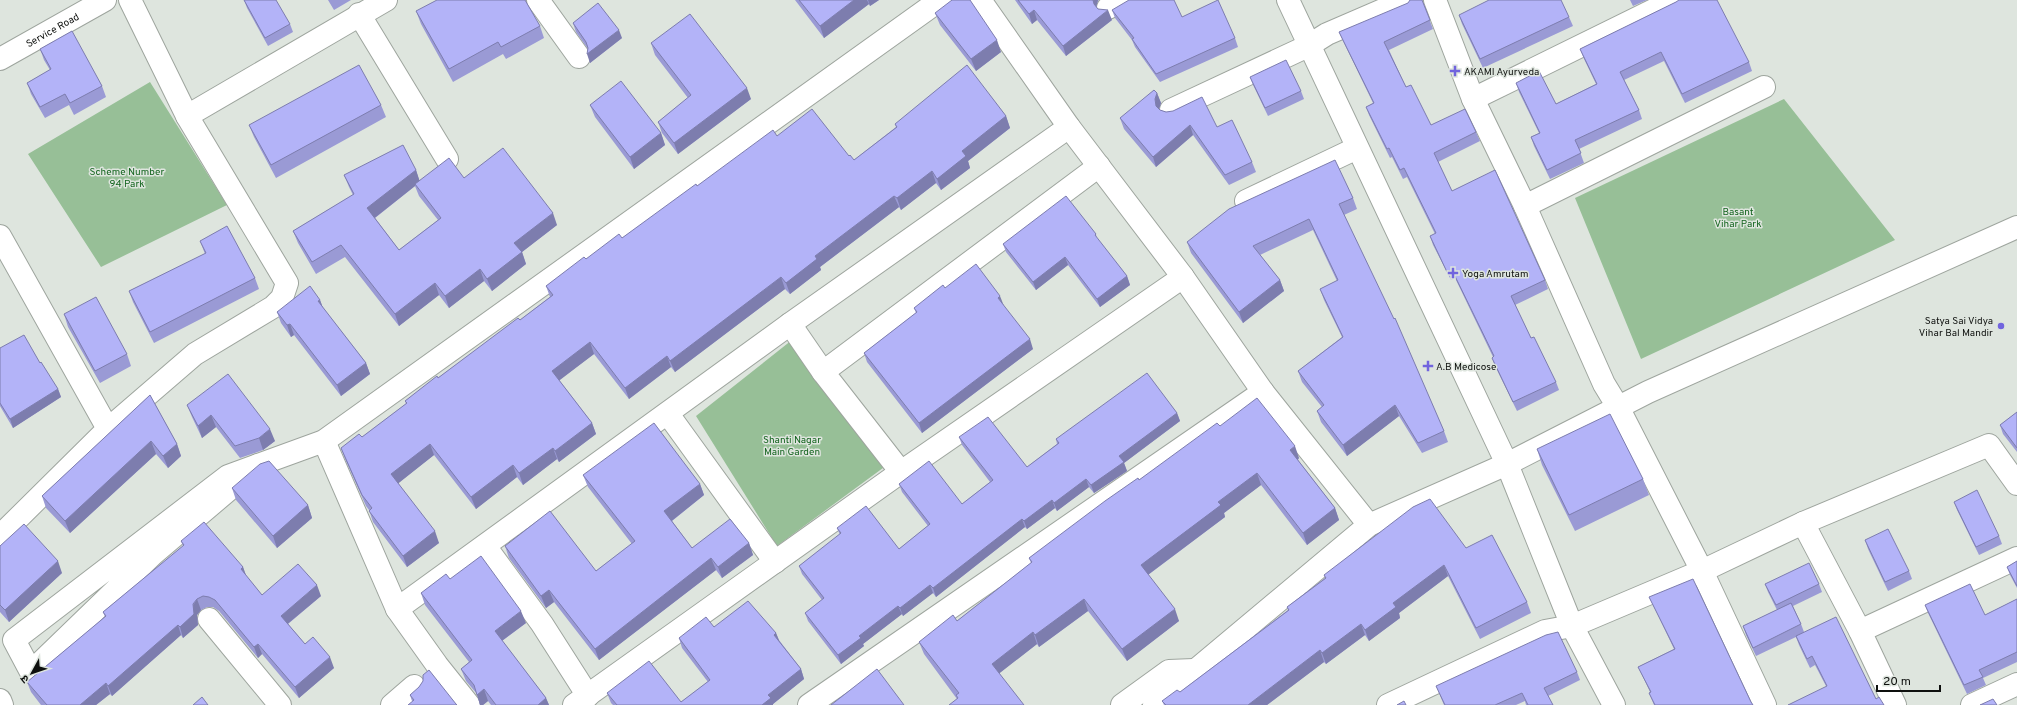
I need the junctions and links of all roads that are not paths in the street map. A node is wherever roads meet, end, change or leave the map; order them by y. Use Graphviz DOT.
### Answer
graph roads {
  1 [pos="105,0"];
  2 [pos="130,0"];
  3 [pos="386,0"];
  4 [pos="538,0"];
  5 [pos="940,0"];
  6 [pos="980,0"];
  7 [pos="1288,0"];
  8 [pos="1406,0"];
  9 [pos="1435,0"];
  10 [pos="1674,0"];
  11 [pos="359,14"];
  12 [pos="1308,46"];
  13 [pos="579,57"];
  14 [pos="0,59"];
  15 [pos="1764,87"];
  16 [pos="1473,99"];
  17 [pos="1171,110"];
  18 [pos="187,116"];
  19 [pos="1069,127"];
  20 [pos="1357,148"];
  21 [pos="447,159"];
  22 [pos="1099,166"];
  23 [pos="1246,201"];
  24 [pos="1525,206"];
  25 [pos="2017,227"];
  26 [pos="0,236"];
  27 [pos="1183,277"];
  28 [pos="790,324"];
  29 [pos="823,372"];
  30 [pos="1263,392"];
  31 [pos="1618,407"];
  32 [pos="668,414"];
  33 [pos="108,429"];
  34 [pos="324,441"];
  35 [pos="1507,464"];
  36 [pos="258,465"];
  37 [pos="901,472"];
  38 [pos="2017,484"];
  39 [pos="1803,523"];
  40 [pos="1369,525"];
  41 [pos="0,536"];
  42 [pos="485,546"];
  43 [pos="2017,558"];
  44 [pos="775,562"];
  45 [pos="1702,571"];
  46 [pos="397,609"];
  47 [pos="209,619"];
  48 [pos="1572,626"];
  49 [pos="1860,632"];
  50 [pos="1194,670"];
  51 [pos="2017,684"];
  52 [pos="414,686"];
  53 [pos="0,700"];
  54 [pos="581,700"];
  55 [pos="2,705"];
  56 [pos="280,705"];
  57 [pos="392,705"];
  58 [pos="470,705"];
  59 [pos="809,705"];
  60 [pos="1122,705"];
  61 [pos="1154,705"];
  62 [pos="1388,705"];
  63 [pos="1614,705"];
  64 [pos="1765,705"];
  65 [pos="1895,705"];
  66 [pos="1972,705"];
  1 -- 14 [label="street, Service Road"];
  2 -- 18 [label="street"];
  3 -- 11 [label="street"];
  4 -- 13 [label="street"];
  5 -- 34 [label="street"];
  6 -- 19 [label="street"];
  7 -- 12 [label="street"];
  8 -- 12 [label="street"];
  9 -- 16 [label="street"];
  10 -- 16 [label="street"];
  11 -- 18 [label="street"];
  11 -- 21 [label="street"];
  12 -- 17 [label="street"];
  12 -- 20 [label="street"];
  15 -- 24 [label="street"];
  16 -- 24 [label="street"];
  18 -- 33 [label="street"];
  19 -- 22 [label="street"];
  19 -- 28 [label="street"];
  20 -- 23 [label="street"];
  20 -- 35 [label="street"];
  22 -- 27 [label="street"];
  22 -- 29 [label="street"];
  24 -- 31 [label="street"];
  25 -- 31 [label="street"];
  26 -- 33 [label="street"];
  27 -- 30 [label="street"];
  27 -- 37 [label="street"];
  28 -- 29 [label="street"];
  28 -- 32 [label="street"];
  29 -- 37 [label="street"];
  30 -- 40 [label="street"];
  30 -- 59 [label="street"];
  31 -- 35 [label="street"];
  31 -- 45 [label="street"];
  32 -- 42 [label="street"];
  32 -- 44 [label="street"];
  33 -- 41 [label="street"];
  34 -- 36 [label="street"];
  34 -- 46 [label="street"];
  35 -- 40 [label="street"];
  35 -- 48 [label="street"];
  36 -- 36 [label="street"];
  37 -- 44 [label="street"];
  38 -- 39 [label="street"];
  39 -- 45 [label="street"];
  39 -- 49 [label="street"];
  40 -- 50 [label="street"];
  42 -- 46 [label="street"];
  42 -- 54 [label="street"];
  43 -- 49 [label="street"];
  44 -- 54 [label="street"];
  45 -- 48 [label="street"];
  45 -- 64 [label="street"];
  46 -- 58 [label="street"];
  47 -- 56 [label="street"];
  48 -- 62 [label="street"];
  48 -- 63 [label="street"];
  49 -- 65 [label="street"];
  50 -- 60 [label="street"];
  50 -- 61 [label="street"];
  51 -- 66 [label="street"];
  52 -- 57 [label="street"];
  53 -- 55 [label="street"];
}
